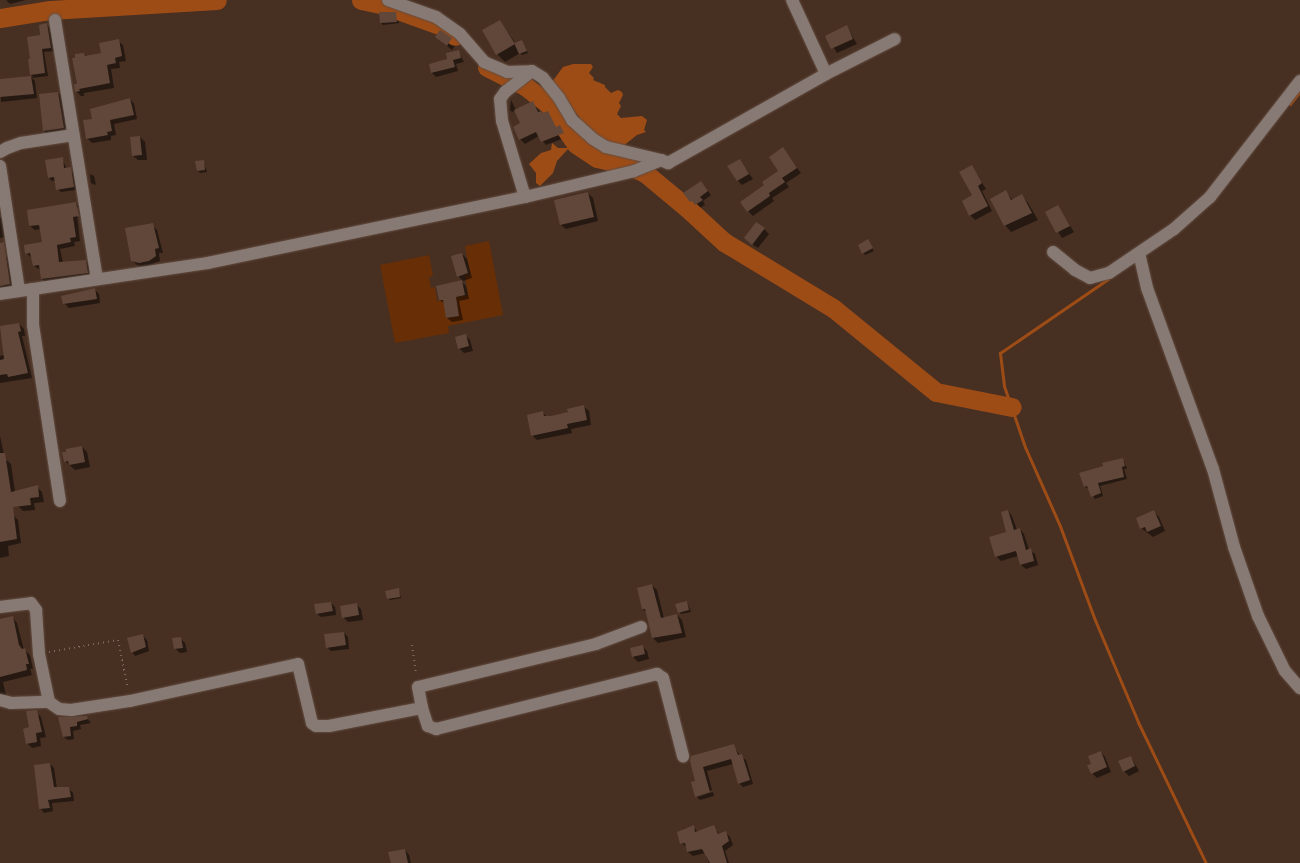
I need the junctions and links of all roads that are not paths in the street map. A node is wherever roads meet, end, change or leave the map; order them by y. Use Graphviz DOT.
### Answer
graph roads {
  1 [pos="388,0"];
  2 [pos="792,0"];
  3 [pos="55,20"];
  4 [pos="895,39"];
  5 [pos="532,71"];
  6 [pos="826,74"];
  7 [pos="1300,81"];
  8 [pos="73,135"];
  9 [pos="0,152"];
  10 [pos="657,162"];
  11 [pos="0,166"];
  12 [pos="525,197"];
  13 [pos="1053,252"];
  14 [pos="1139,253"];
  15 [pos="97,279"];
  16 [pos="33,289"];
  17 [pos="19,290"];
  18 [pos="0,294"];
  19 [pos="60,501"];
  20 [pos="0,607"];
  21 [pos="641,627"];
  22 [pos="1300,688"];
  23 [pos="0,700"];
  24 [pos="49,702"];
  25 [pos="422,708"];
  26 [pos="683,756"];
  1 -- 5 [label="street"];
  2 -- 6 [label="street"];
  3 -- 8 [label="street"];
  4 -- 6 [label="street"];
  5 -- 10 [label="street"];
  5 -- 12 [label="street"];
  6 -- 10 [label="street"];
  7 -- 14 [label="street"];
  8 -- 9 [label="street"];
  8 -- 15 [label="street"];
  10 -- 12 [label="street"];
  11 -- 17 [label="street"];
  12 -- 15 [label="street"];
  13 -- 14 [label="street"];
  14 -- 22 [label="street"];
  15 -- 16 [label="street"];
  16 -- 17 [label="street"];
  16 -- 19 [label="street"];
  17 -- 18 [label="street"];
  20 -- 24 [label="street"];
  21 -- 25 [label="street"];
  23 -- 24 [label="street"];
  24 -- 25 [label="street"];
  25 -- 26 [label="street"];
}
